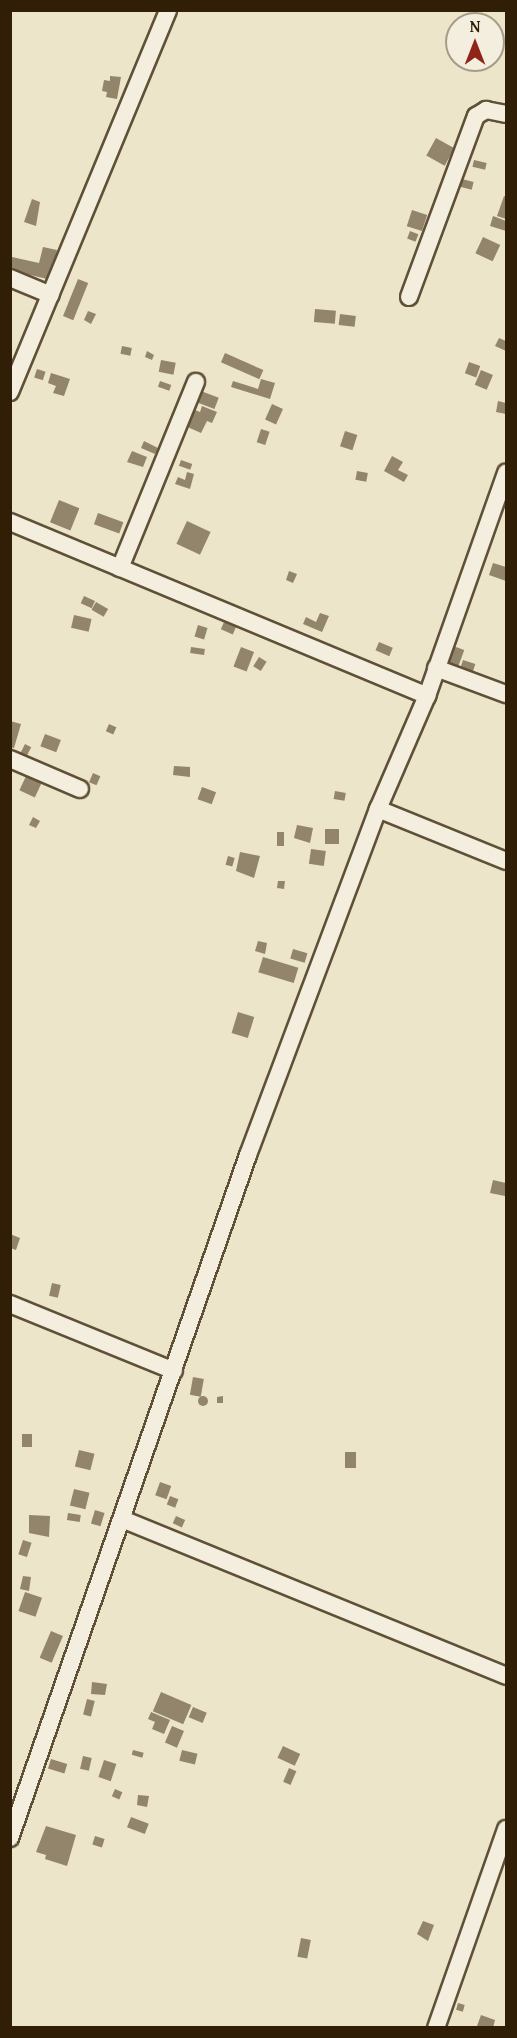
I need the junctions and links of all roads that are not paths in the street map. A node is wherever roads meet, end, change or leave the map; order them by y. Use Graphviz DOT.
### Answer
graph roads {
  1 [pos="168,10"];
  2 [pos="507,114"];
  3 [pos="10,279"];
  4 [pos="51,295"];
  5 [pos="409,297"];
  6 [pos="13,380"];
  7 [pos="196,382"];
  8 [pos="507,472"];
  9 [pos="10,522"];
  10 [pos="120,568"];
  11 [pos="436,668"];
  12 [pos="507,694"];
  13 [pos="427,696"];
  14 [pos="10,759"];
  15 [pos="80,789"];
  16 [pos="378,809"];
  17 [pos="507,861"];
  18 [pos="10,1304"];
  19 [pos="174,1371"];
  20 [pos="122,1519"];
  21 [pos="507,1676"];
  22 [pos="507,1829"];
  23 [pos="10,1838"];
  24 [pos="436,2028"];
  1 -- 4 [label="street"];
  2 -- 5 [label="street"];
  3 -- 4 [label="street"];
  4 -- 6 [label="street"];
  7 -- 10 [label="street"];
  8 -- 11 [label="street"];
  9 -- 10 [label="street"];
  10 -- 13 [label="street"];
  11 -- 12 [label="street"];
  11 -- 13 [label="street"];
  13 -- 16 [label="street"];
  14 -- 15 [label="street"];
  16 -- 17 [label="street"];
  16 -- 19 [label="street"];
  18 -- 19 [label="street"];
  19 -- 20 [label="street"];
  20 -- 21 [label="street"];
  20 -- 23 [label="street"];
  22 -- 24 [label="street"];
}
